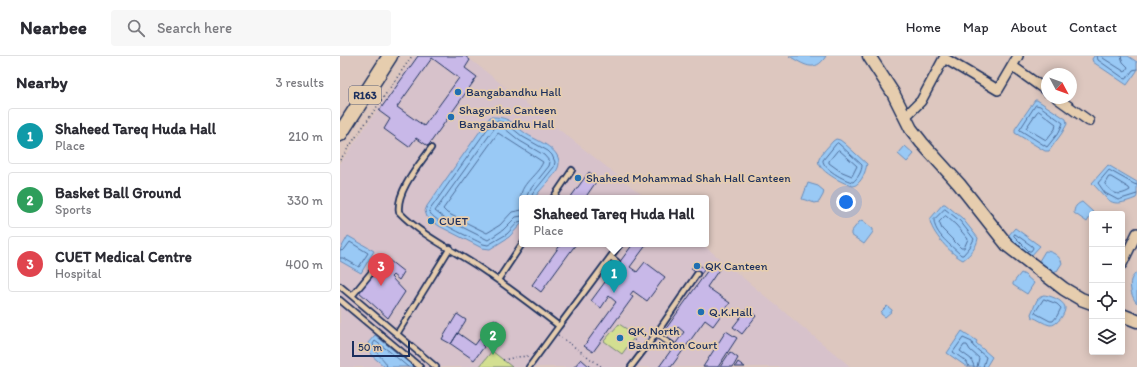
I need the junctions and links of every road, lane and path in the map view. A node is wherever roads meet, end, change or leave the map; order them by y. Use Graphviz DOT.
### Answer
graph roads {
  1 [pos="390,56"];
  2 [pos="412,56"];
  3 [pos="869,56"];
  4 [pos="1018,56"];
  5 [pos="1012,66"];
  6 [pos="1041,87"];
  7 [pos="1065,104"];
  8 [pos="905,117"];
  9 [pos="1089,121"];
  10 [pos="340,134"];
  11 [pos="431,148"];
  12 [pos="340,160"];
  13 [pos="572,170"];
  14 [pos="555,195"];
  15 [pos="1137,233"];
  16 [pos="520,247"];
  17 [pos="618,247"];
  18 [pos="450,248"];
  19 [pos="611,257"];
  20 [pos="1125,258"];
  21 [pos="617,262"];
  22 [pos="375,268"];
  23 [pos="697,274"];
  24 [pos="498,280"];
  25 [pos="340,286"];
  26 [pos="352,296"];
  27 [pos="340,300"];
  28 [pos="1089,302"];
  29 [pos="1125,316"];
  30 [pos="1137,321"];
  31 [pos="559,326"];
  32 [pos="554,332"];
  33 [pos="397,334"];
  34 [pos="656,334"];
  35 [pos="672,345"];
  36 [pos="537,355"];
  37 [pos="504,360"];
  38 [pos="420,367"];
  39 [pos="436,367"];
  40 [pos="529,367"];
  41 [pos="602,367"];
  42 [pos="632,367"];
  1 -- 10 [label="main road, R163"];
  2 -- 12 [label="path"];
  3 -- 8 [label="main road"];
  4 -- 5 [label="street"];
  5 -- 6 [label="street"];
  5 -- 8 [label="street"];
  7 -- 9 [label="street"];
  8 -- 28 [label="main road"];
  11 -- 18 [label="lane"];
  13 -- 14 [label="lane"];
  15 -- 20 [label="street"];
  16 -- 24 [label="lane"];
  17 -- 19 [label="lane"];
  18 -- 24 [label="lane"];
  18 -- 33 [label="lane"];
  19 -- 21 [label="lane"];
  19 -- 31 [label="lane"];
  22 -- 26 [label="lane"];
  23 -- 34 [label="lane"];
  24 -- 31 [label="lane"];
  25 -- 26 [label="lane"];
  26 -- 33 [label="lane"];
  27 -- 38 [label="lane"];
  29 -- 30 [label="main road"];
  31 -- 32 [label="lane"];
  32 -- 36 [label="lane"];
  32 -- 41 [label="path"];
  33 -- 39 [label="lane"];
  34 -- 35 [label="lane"];
  34 -- 42 [label="lane"];
  36 -- 37 [label="path"];
  36 -- 40 [label="lane"];
}
